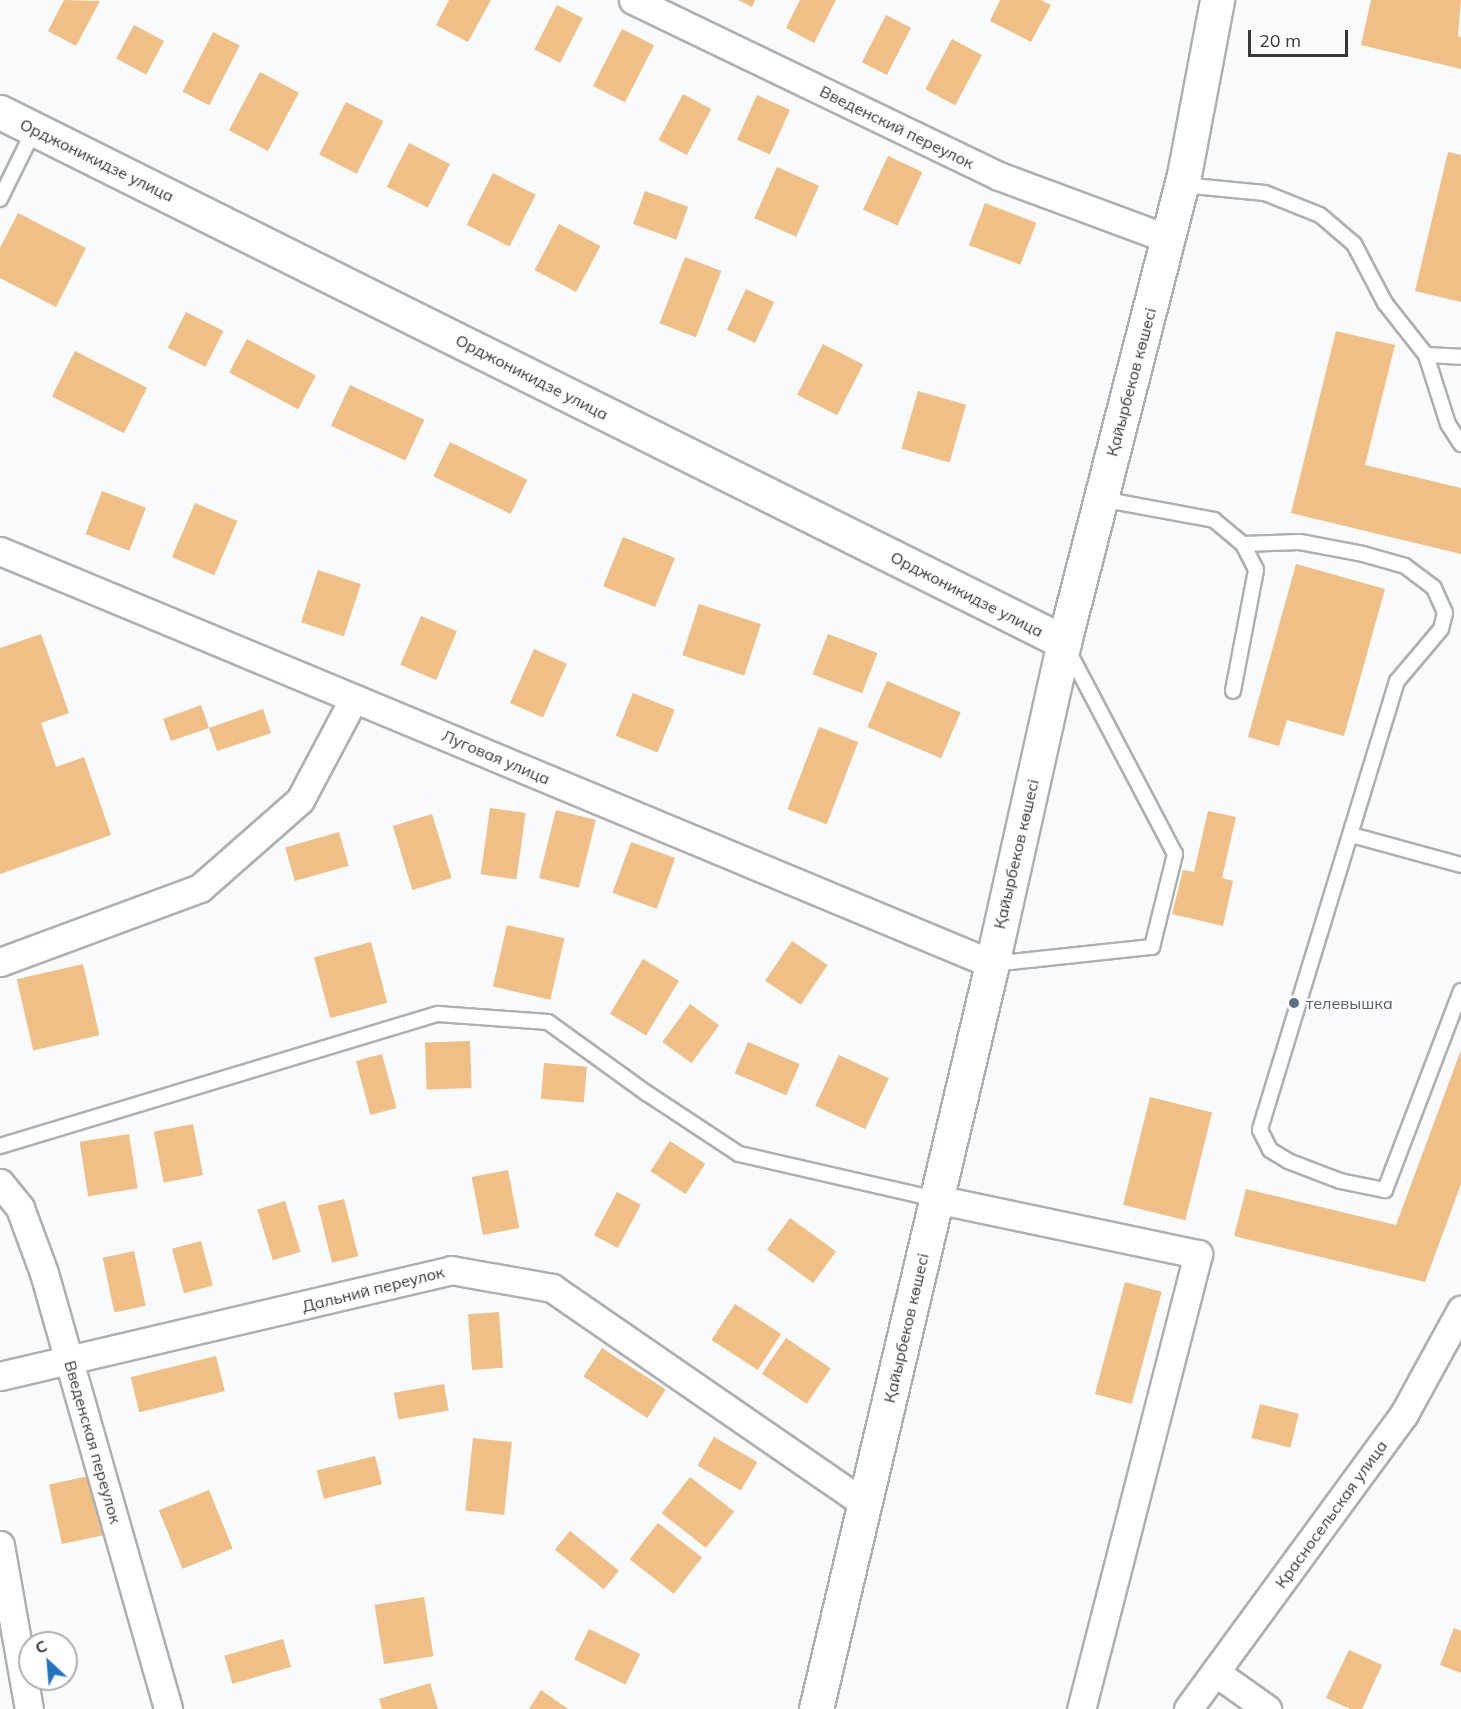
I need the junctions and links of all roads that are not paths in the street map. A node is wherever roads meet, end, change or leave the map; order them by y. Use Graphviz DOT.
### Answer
graph roads {
  1 [pos="633,0"];
  2 [pos="1217,0"];
  3 [pos="0,112"];
  4 [pos="35,128"];
  5 [pos="1182,185"];
  6 [pos="0,199"];
  7 [pos="1168,239"];
  8 [pos="1426,355"];
  9 [pos="1461,357"];
  10 [pos="1461,444"];
  11 [pos="1101,499"];
  12 [pos="1244,544"];
  13 [pos="0,551"];
  14 [pos="1064,642"];
  15 [pos="1233,692"];
  16 [pos="354,698"];
  17 [pos="1352,836"];
  18 [pos="1461,865"];
  19 [pos="0,962"];
  20 [pos="992,964"];
  21 [pos="1461,991"];
  22 [pos="0,1146"];
  23 [pos="0,1183"];
  24 [pos="936,1199"];
  25 [pos="1461,1310"];
  26 [pos="70,1362"];
  27 [pos="0,1376"];
  28 [pos="865,1504"];
  29 [pos="0,1545"];
  30 [pos="1215,1672"];
  31 [pos="29,1709"];
  32 [pos="168,1709"];
  33 [pos="816,1709"];
  34 [pos="1081,1709"];
  35 [pos="1188,1709"];
  36 [pos="1267,1709"];
  1 -- 7 [label="street, Введенский переулок"];
  2 -- 5 [label="main road, Қайырбеков көшесі"];
  3 -- 4 [label="main road, Орджоникидзе улица"];
  4 -- 6 [label="lane"];
  4 -- 14 [label="main road, Орджоникидзе улица"];
  5 -- 7 [label="main road, Қайырбеков көшесі"];
  5 -- 8 [label="lane"];
  7 -- 11 [label="main road, Қайырбеков көшесі"];
  8 -- 9 [label="lane"];
  8 -- 10 [label="lane"];
  11 -- 12 [label="lane"];
  11 -- 14 [label="main road, Қайырбеков көшесі"];
  12 -- 15 [label="lane"];
  12 -- 17 [label="lane"];
  13 -- 16 [label="street, Луговая улица"];
  14 -- 20 [label="main road, Қайырбеков көшесі"];
  14 -- 20 [label="lane"];
  16 -- 19 [label="street"];
  16 -- 20 [label="street, Луговая улица"];
  17 -- 18 [label="lane"];
  17 -- 21 [label="lane"];
  20 -- 24 [label="main road, Қайырбеков көшесі"];
  22 -- 24 [label="lane"];
  23 -- 26 [label="street, Введенская переулок"];
  24 -- 28 [label="main road, Қайырбеков көшесі"];
  24 -- 34 [label="street"];
  25 -- 30 [label="street, Красносельская улица"];
  26 -- 27 [label="street, Дальний переулок"];
  26 -- 28 [label="street, Дальний переулок"];
  26 -- 32 [label="street, Введенская переулок"];
  28 -- 33 [label="main road, Қайырбеков көшесі"];
  29 -- 31 [label="street"];
  30 -- 35 [label="street, Красносельская улица"];
  30 -- 36 [label="street"];
}
